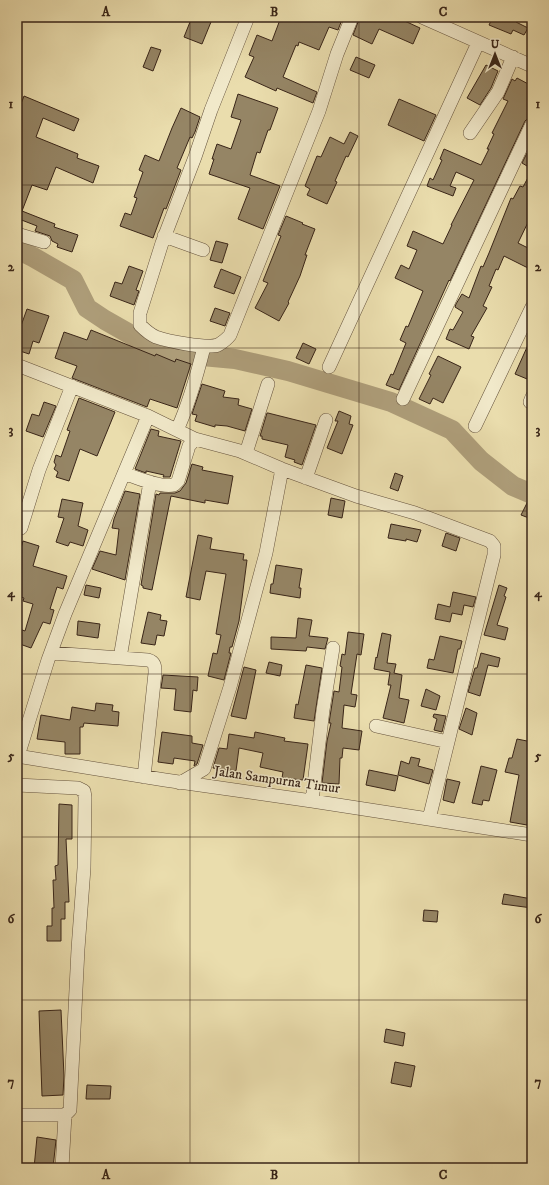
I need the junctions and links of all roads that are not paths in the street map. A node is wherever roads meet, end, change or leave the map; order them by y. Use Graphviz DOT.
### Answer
graph roads {
  1 [pos="248,17"];
  2 [pos="352,17"];
  3 [pos="425,18"];
  4 [pos="478,43"];
  5 [pos="513,57"];
  6 [pos="532,66"];
  7 [pos="532,124"];
  8 [pos="470,133"];
  9 [pos="17,234"];
  10 [pos="164,236"];
  11 [pos="44,242"];
  12 [pos="203,250"];
  13 [pos="532,307"];
  14 [pos="203,349"];
  15 [pos="17,365"];
  16 [pos="329,367"];
  17 [pos="268,384"];
  18 [pos="72,386"];
  19 [pos="403,399"];
  20 [pos="148,416"];
  21 [pos="326,420"];
  22 [pos="475,426"];
  23 [pos="177,430"];
  24 [pos="195,439"];
  25 [pos="246,453"];
  26 [pos="282,469"];
  27 [pos="124,473"];
  28 [pos="306,478"];
  29 [pos="150,482"];
  30 [pos="21,528"];
  31 [pos="332,648"];
  32 [pos="51,653"];
  33 [pos="120,658"];
  34 [pos="376,726"];
  35 [pos="448,742"];
  36 [pos="17,756"];
  37 [pos="144,777"];
  38 [pos="180,782"];
  39 [pos="17,785"];
  40 [pos="312,801"];
  41 [pos="429,819"];
  42 [pos="532,835"];
  43 [pos="17,1115"];
  44 [pos="65,1116"];
  45 [pos="62,1168"];
  1 -- 10 [label="street"];
  2 -- 14 [label="street"];
  3 -- 4 [label="street"];
  4 -- 5 [label="street"];
  4 -- 16 [label="street"];
  5 -- 6 [label="street"];
  5 -- 8 [label="street"];
  7 -- 19 [label="street"];
  9 -- 11 [label="street"];
  10 -- 12 [label="street"];
  10 -- 14 [label="street"];
  13 -- 22 [label="street"];
  14 -- 23 [label="street"];
  15 -- 18 [label="street"];
  17 -- 25 [label="street"];
  18 -- 20 [label="street"];
  18 -- 30 [label="street"];
  20 -- 23 [label="street"];
  20 -- 27 [label="street"];
  21 -- 28 [label="street"];
  23 -- 24 [label="street"];
  24 -- 25 [label="street"];
  24 -- 29 [label="street"];
  25 -- 26 [label="street"];
  26 -- 28 [label="street"];
  26 -- 38 [label="street"];
  27 -- 29 [label="street"];
  27 -- 32 [label="street"];
  28 -- 35 [label="street"];
  29 -- 33 [label="street"];
  31 -- 40 [label="street"];
  32 -- 33 [label="street"];
  32 -- 36 [label="street"];
  33 -- 37 [label="street"];
  34 -- 35 [label="street"];
  35 -- 41 [label="street"];
  36 -- 37 [label="street, Jalan Sampurna Timur"];
  37 -- 38 [label="street, Jalan Sampurna Timur"];
  38 -- 40 [label="street, Jalan Sampurna Timur"];
  39 -- 44 [label="street"];
  40 -- 41 [label="street, Jalan Sampurna Timur"];
  41 -- 42 [label="street, Jalan Sampurna Timur"];
  43 -- 44 [label="street"];
  44 -- 45 [label="street"];
}
